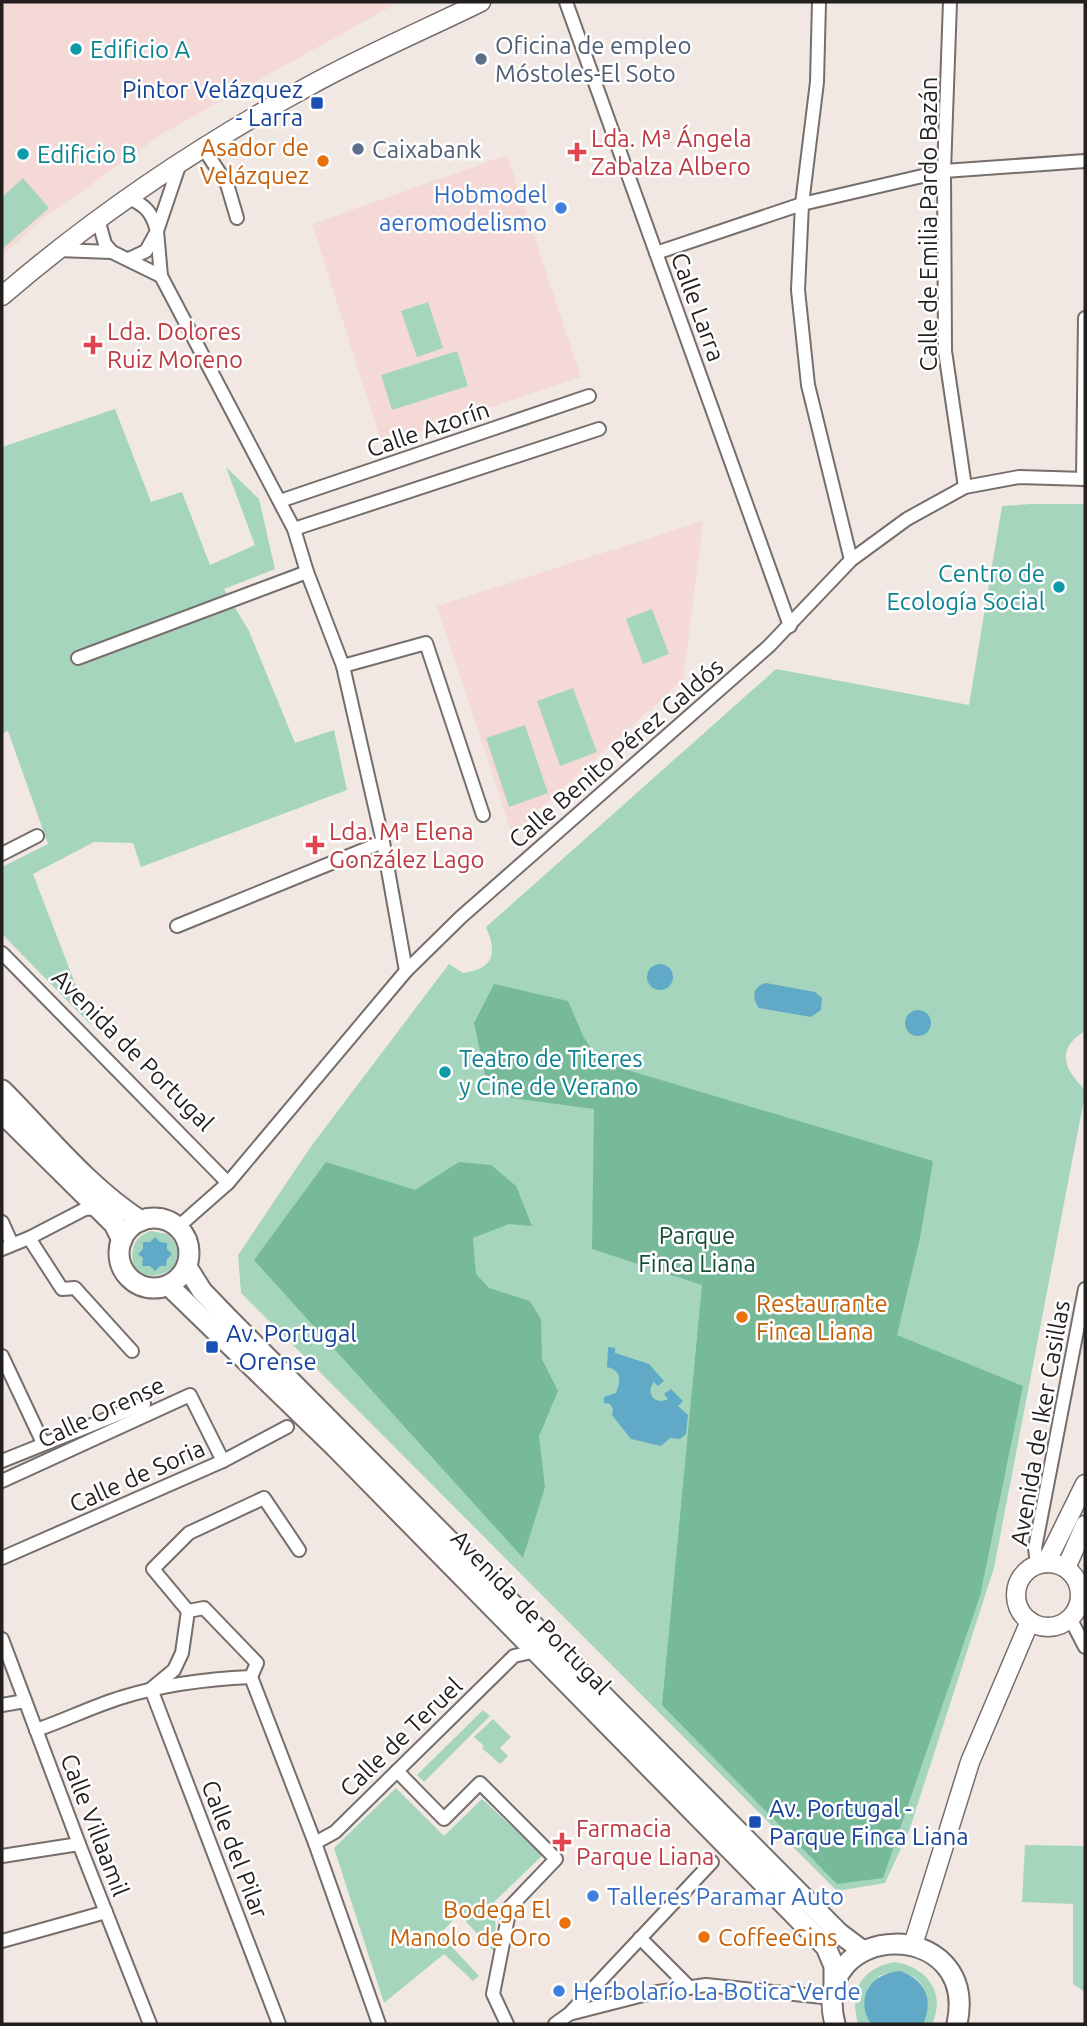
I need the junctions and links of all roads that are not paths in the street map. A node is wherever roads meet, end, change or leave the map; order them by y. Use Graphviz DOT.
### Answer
graph roads {
  1 [pos="481,2"];
  2 [pos="566,2"];
  3 [pos="819,2"];
  4 [pos="950,2"];
  5 [pos="204,149"];
  6 [pos="1085,161"];
  7 [pos="180,163"];
  8 [pos="944,171"];
  9 [pos="128,198"];
  10 [pos="802,204"];
  11 [pos="237,218"];
  12 [pos="98,219"];
  13 [pos="158,232"];
  14 [pos="55,250"];
  15 [pos="112,252"];
  16 [pos="656,253"];
  17 [pos="129,259"];
  18 [pos="161,276"];
  19 [pos="2,296"];
  20 [pos="1085,318"];
  21 [pos="589,396"];
  22 [pos="599,429"];
  23 [pos="1084,479"];
  24 [pos="965,487"];
  25 [pos="280,501"];
  26 [pos="294,529"];
  27 [pos="851,560"];
  28 [pos="307,572"];
  29 [pos="790,626"];
  30 [pos="78,658"];
  31 [pos="343,666"];
  32 [pos="483,815"];
  33 [pos="37,836"];
  34 [pos="383,842"];
  35 [pos="2,853"];
  36 [pos="177,926"];
  37 [pos="2,953"];
  38 [pos="406,971"];
  39 [pos="2,1090"];
  40 [pos="2,1113"];
  41 [pos="228,1183"];
  42 [pos="99,1208"];
  43 [pos="141,1221"];
  44 [pos="2,1222"];
  45 [pos="178,1227"];
  46 [pos="29,1238"];
  47 [pos="122,1240"];
  48 [pos="7,1246"];
  49 [pos="187,1267"];
  50 [pos="168,1285"];
  51 [pos="1085,1289"];
  52 [pos="132,1351"];
  53 [pos="2,1356"];
  54 [pos="144,1404"];
  55 [pos="294,1416"];
  56 [pos="43,1443"];
  57 [pos="2,1461"];
  58 [pos="223,1461"];
  59 [pos="2,1481"];
  60 [pos="1085,1484"];
  61 [pos="1085,1525"];
  62 [pos="299,1550"];
  63 [pos="2,1558"];
  64 [pos="1042,1563"];
  65 [pos="1066,1568"];
  66 [pos="188,1611"];
  67 [pos="1070,1618"];
  68 [pos="1030,1621"];
  69 [pos="515,1630"];
  70 [pos="2,1639"];
  71 [pos="1085,1647"];
  72 [pos="536,1651"];
  73 [pos="514,1656"];
  74 [pos="251,1677"];
  75 [pos="151,1689"];
  76 [pos="25,1701"];
  77 [pos="2,1705"];
  78 [pos="36,1730"];
  79 [pos="397,1771"];
  80 [pos="315,1843"];
  81 [pos="79,1844"];
  82 [pos="2,1856"];
  83 [pos="712,1863"];
  84 [pos="106,1912"];
  85 [pos="640,1938"];
  86 [pos="2,1941"];
  87 [pos="913,1945"];
  88 [pos="863,1951"];
  89 [pos="690,1988"];
  90 [pos="834,1992"];
  91 [pos="569,2014"];
  92 [pos="150,2024"];
  93 [pos="279,2024"];
  94 [pos="379,2024"];
  95 [pos="507,2024"];
  96 [pos="555,2024"];
  97 [pos="835,2024"];
  98 [pos="957,2024"];
  1 -- 5 [label="street"];
  2 -- 16 [label="street, Calle Larra"];
  3 -- 10 [label="street"];
  4 -- 8 [label="street, Calle de Emilia Pardo Bazán"];
  5 -- 7 [label="street"];
  5 -- 11 [label="street"];
  6 -- 8 [label="street"];
  7 -- 9 [label="street"];
  7 -- 13 [label="street"];
  8 -- 10 [label="street"];
  8 -- 24 [label="street, Calle de Emilia Pardo Bazán"];
  9 -- 12 [label="street"];
  9 -- 13 [label="street"];
  10 -- 16 [label="street"];
  10 -- 27 [label="street"];
  12 -- 14 [label="street"];
  12 -- 15 [label="street"];
  13 -- 17 [label="street"];
  13 -- 18 [label="street"];
  14 -- 15 [label="street"];
  14 -- 19 [label="street"];
  15 -- 17 [label="street"];
  16 -- 29 [label="street, Calle Larra"];
  17 -- 18 [label="street"];
  18 -- 25 [label="street"];
  20 -- 23 [label="street"];
  21 -- 25 [label="street, Calle Azorín"];
  22 -- 26 [label="street"];
  23 -- 24 [label="street, Calle Benito Pérez Galdós"];
  24 -- 27 [label="street, Calle Benito Pérez Galdós"];
  25 -- 26 [label="street"];
  26 -- 28 [label="street"];
  27 -- 29 [label="street, Calle Benito Pérez Galdós"];
  28 -- 30 [label="street"];
  28 -- 31 [label="street"];
  29 -- 38 [label="street, Calle Benito Pérez Galdós"];
  31 -- 32 [label="street"];
  31 -- 34 [label="street"];
  33 -- 35 [label="street"];
  34 -- 36 [label="street"];
  34 -- 38 [label="street"];
  37 -- 41 [label="street, Avenida de Portugal"];
  38 -- 41 [label="street, Calle Benito Pérez Galdós"];
  39 -- 43 [label="main road"];
  40 -- 42 [label="main road"];
  41 -- 45 [label="street, Calle Benito Pérez Galdós"];
  42 -- 46 [label="street"];
  42 -- 47 [label="main road"];
  43 -- 45 [label="main road"];
  43 -- 47 [label="main road"];
  44 -- 48 [label="street"];
  45 -- 49 [label="main road"];
  46 -- 48 [label="street"];
  46 -- 52 [label="street"];
  47 -- 50 [label="main road"];
  49 -- 50 [label="main road"];
  49 -- 88 [label="main road, Avenida de Portugal"];
  50 -- 55 [label="main road, Avenida de Portugal"];
  51 -- 64 [label="street, Avenida de Iker Casillas"];
  53 -- 56 [label="street"];
  54 -- 56 [label="street"];
  55 -- 58 [label="street, Calle de Soria"];
  55 -- 69 [label="main road, Avenida de Portugal"];
  56 -- 57 [label="street"];
  58 -- 59 [label="street, Calle Orense"];
  58 -- 63 [label="street, Calle de Soria"];
  60 -- 64 [label="street"];
  61 -- 65 [label="street"];
  62 -- 66 [label="street"];
  64 -- 65 [label="street"];
  64 -- 68 [label="street"];
  65 -- 67 [label="street"];
  66 -- 74 [label="street"];
  66 -- 75 [label="street"];
  67 -- 68 [label="street"];
  67 -- 71 [label="street"];
  68 -- 87 [label="street"];
  69 -- 72 [label="main road, Avenida de Portugal"];
  69 -- 73 [label="street"];
  70 -- 76 [label="street, Calle Villaamil"];
  72 -- 73 [label="street"];
  72 -- 90 [label="main road, Avenida de Portugal"];
  73 -- 79 [label="street, Calle de Teruel"];
  74 -- 75 [label="street"];
  74 -- 80 [label="street"];
  75 -- 78 [label="street"];
  75 -- 93 [label="street, Calle del Pilar"];
  76 -- 77 [label="street"];
  76 -- 78 [label="street, Calle Villaamil"];
  78 -- 81 [label="street, Calle Villaamil"];
  79 -- 80 [label="street, Calle de Teruel"];
  79 -- 95 [label="street"];
  80 -- 94 [label="street"];
  81 -- 82 [label="street"];
  81 -- 84 [label="street, Calle Villaamil"];
  83 -- 85 [label="street"];
  84 -- 86 [label="street"];
  84 -- 92 [label="street, Calle Villaamil"];
  85 -- 89 [label="street"];
  85 -- 91 [label="street"];
  87 -- 88 [label="main road"];
  87 -- 98 [label="main road"];
  88 -- 90 [label="main road"];
  89 -- 90 [label="street"];
  89 -- 91 [label="street"];
  90 -- 97 [label="main road, Avenida de Portugal"];
  91 -- 96 [label="street"];
}
